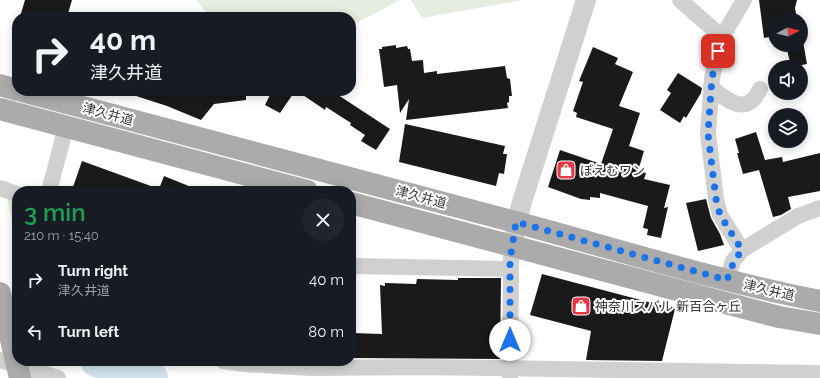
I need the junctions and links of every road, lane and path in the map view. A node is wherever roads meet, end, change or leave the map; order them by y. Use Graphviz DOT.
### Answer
graph roads {
  1 [pos="586,0"];
  2 [pos="680,0"];
  3 [pos="744,0"];
  4 [pos="722,37"];
  5 [pos="0,85"];
  6 [pos="711,87"];
  7 [pos="12,89"];
  8 [pos="760,89"];
  9 [pos="41,96"];
  10 [pos="0,109"];
  11 [pos="66,127"];
  12 [pos="50,186"];
  13 [pos="288,186"];
  14 [pos="0,188"];
  15 [pos="12,192"];
  16 [pos="356,204"];
  17 [pos="820,208"];
  18 [pos="516,222"];
  19 [pos="512,246"];
  20 [pos="742,250"];
  21 [pos="356,266"];
  22 [pos="510,269"];
  23 [pos="727,280"];
  24 [pos="0,293"];
  25 [pos="820,301"];
  26 [pos="0,305"];
  27 [pos="12,309"];
  28 [pos="820,324"];
  29 [pos="12,344"];
  30 [pos="0,360"];
  31 [pos="12,363"];
  32 [pos="17,366"];
  33 [pos="27,366"];
  34 [pos="278,366"];
  35 [pos="50,371"];
  36 [pos="510,373"];
  37 [pos="820,373"];
  38 [pos="20,378"];
  1 -- 18 [label="street"];
  2 -- 4 [label="street"];
  3 -- 4 [label="street"];
  4 -- 6 [label="street"];
  5 -- 7 [label="main road"];
  6 -- 8 [label="street"];
  6 -- 20 [label="street"];
  9 -- 18 [label="main road, 津久井道"];
  10 -- 11 [label="main road, 津久井道"];
  11 -- 12 [label="street"];
  11 -- 13 [label="main road, 津久井道"];
  14 -- 15 [label="street"];
  16 -- 19 [label="main road, 津久井道"];
  17 -- 20 [label="street"];
  18 -- 19 [label="street"];
  18 -- 23 [label="main road, 津久井道"];
  19 -- 22 [label="street"];
  19 -- 28 [label="main road, 津久井道"];
  20 -- 23 [label="street"];
  21 -- 22 [label="street"];
  22 -- 36 [label="street"];
  23 -- 25 [label="main road, 津久井道"];
  24 -- 29 [label="main road, bridge"];
  26 -- 27 [label="street"];
  30 -- 31 [label="street"];
  32 -- 38 [label="main road, bridge"];
  33 -- 35 [label="street"];
  34 -- 36 [label="street"];
  36 -- 37 [label="street"];
}
